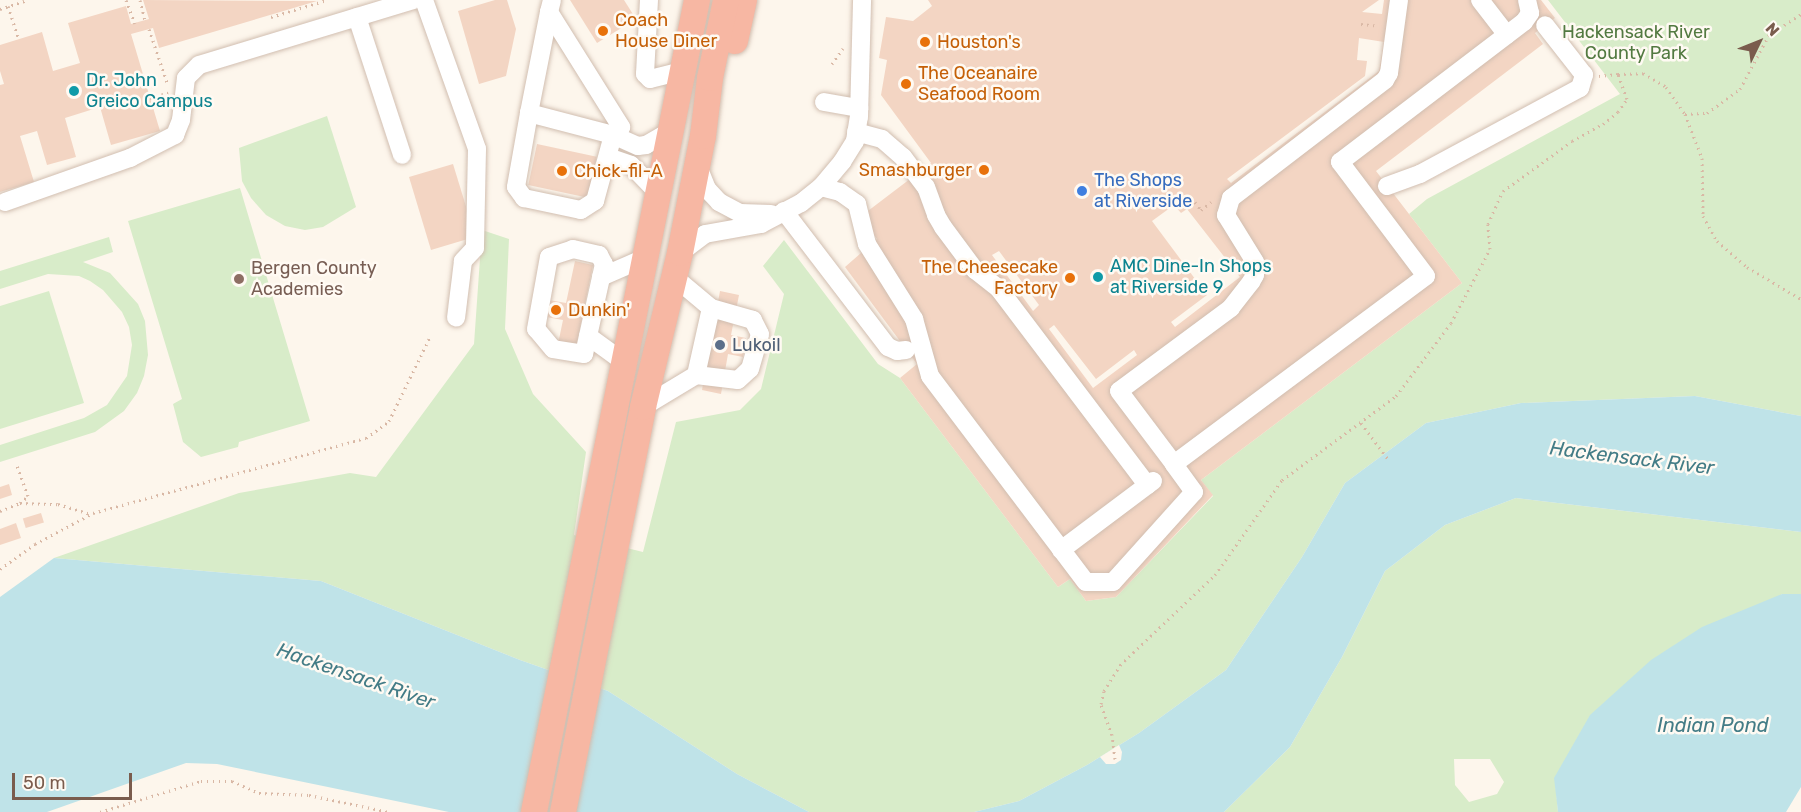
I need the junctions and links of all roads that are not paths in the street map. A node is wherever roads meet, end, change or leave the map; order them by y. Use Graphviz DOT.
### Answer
graph roads {
  1 [pos="413,0"];
  2 [pos="424,0"];
  3 [pos="684,0"];
  4 [pos="697,0"];
  5 [pos="726,0"];
  6 [pos="744,0"];
  7 [pos="862,0"];
  8 [pos="1399,0"];
  9 [pos="1480,0"];
  10 [pos="1527,0"];
  11 [pos="644,5"];
  12 [pos="550,6"];
  13 [pos="357,17"];
  14 [pos="1545,25"];
  15 [pos="1507,35"];
  16 [pos="682,71"];
  17 [pos="824,102"];
  18 [pos="859,108"];
  19 [pos="530,113"];
  20 [pos="672,130"];
  21 [pos="856,132"];
  22 [pos="613,135"];
  23 [pos="704,136"];
  24 [pos="402,155"];
  25 [pos="608,157"];
  26 [pos="697,164"];
  27 [pos="1387,186"];
  28 [pos="821,187"];
  29 [pos="659,194"];
  30 [pos="5,202"];
  31 [pos="782,212"];
  32 [pos="680,252"];
  33 [pos="647,257"];
  34 [pos="601,277"];
  35 [pos="674,277"];
  36 [pos="711,308"];
  37 [pos="456,318"];
  38 [pos="588,336"];
  39 [pos="906,350"];
  40 [pos="625,363"];
  41 [pos="696,375"];
  42 [pos="643,407"];
  43 [pos="1174,464"];
  44 [pos="1061,550"];
  45 [pos="534,812"];
  46 [pos="563,812"];
  1 -- 13 [label="lane"];
  2 -- 37 [label="lane"];
  3 -- 16 [label="highway"];
  4 -- 16 [label="highway"];
  5 -- 23 [label="highway"];
  6 -- 23 [label="highway"];
  7 -- 18 [label="lane"];
  8 -- 43 [label="lane"];
  9 -- 15 [label="lane"];
  10 -- 15 [label="lane"];
  11 -- 16 [label="lane"];
  12 -- 19 [label="lane"];
  12 -- 22 [label="lane"];
  13 -- 24 [label="lane"];
  13 -- 30 [label="lane"];
  14 -- 27 [label="lane"];
  15 -- 43 [label="lane"];
  16 -- 20 [label="highway"];
  17 -- 18 [label="lane"];
  18 -- 21 [label="lane"];
  19 -- 22 [label="lane"];
  19 -- 25 [label="lane"];
  20 -- 22 [label="lane"];
  20 -- 29 [label="highway"];
  21 -- 28 [label="lane"];
  21 -- 44 [label="lane"];
  22 -- 25 [label="lane"];
  23 -- 26 [label="highway"];
  25 -- 29 [label="lane"];
  26 -- 31 [label="lane"];
  26 -- 32 [label="highway"];
  28 -- 31 [label="lane"];
  28 -- 44 [label="lane"];
  29 -- 33 [label="highway"];
  31 -- 32 [label="lane"];
  31 -- 39 [label="lane"];
  32 -- 35 [label="highway"];
  33 -- 34 [label="lane"];
  33 -- 40 [label="highway"];
  34 -- 38 [label="lane"];
  34 -- 38 [label="lane"];
  35 -- 36 [label="lane"];
  35 -- 42 [label="highway"];
  36 -- 41 [label="lane"];
  36 -- 41 [label="lane"];
  38 -- 40 [label="lane"];
  40 -- 45 [label="highway"];
  41 -- 42 [label="lane"];
  42 -- 46 [label="highway"];
  43 -- 44 [label="lane"];
}
